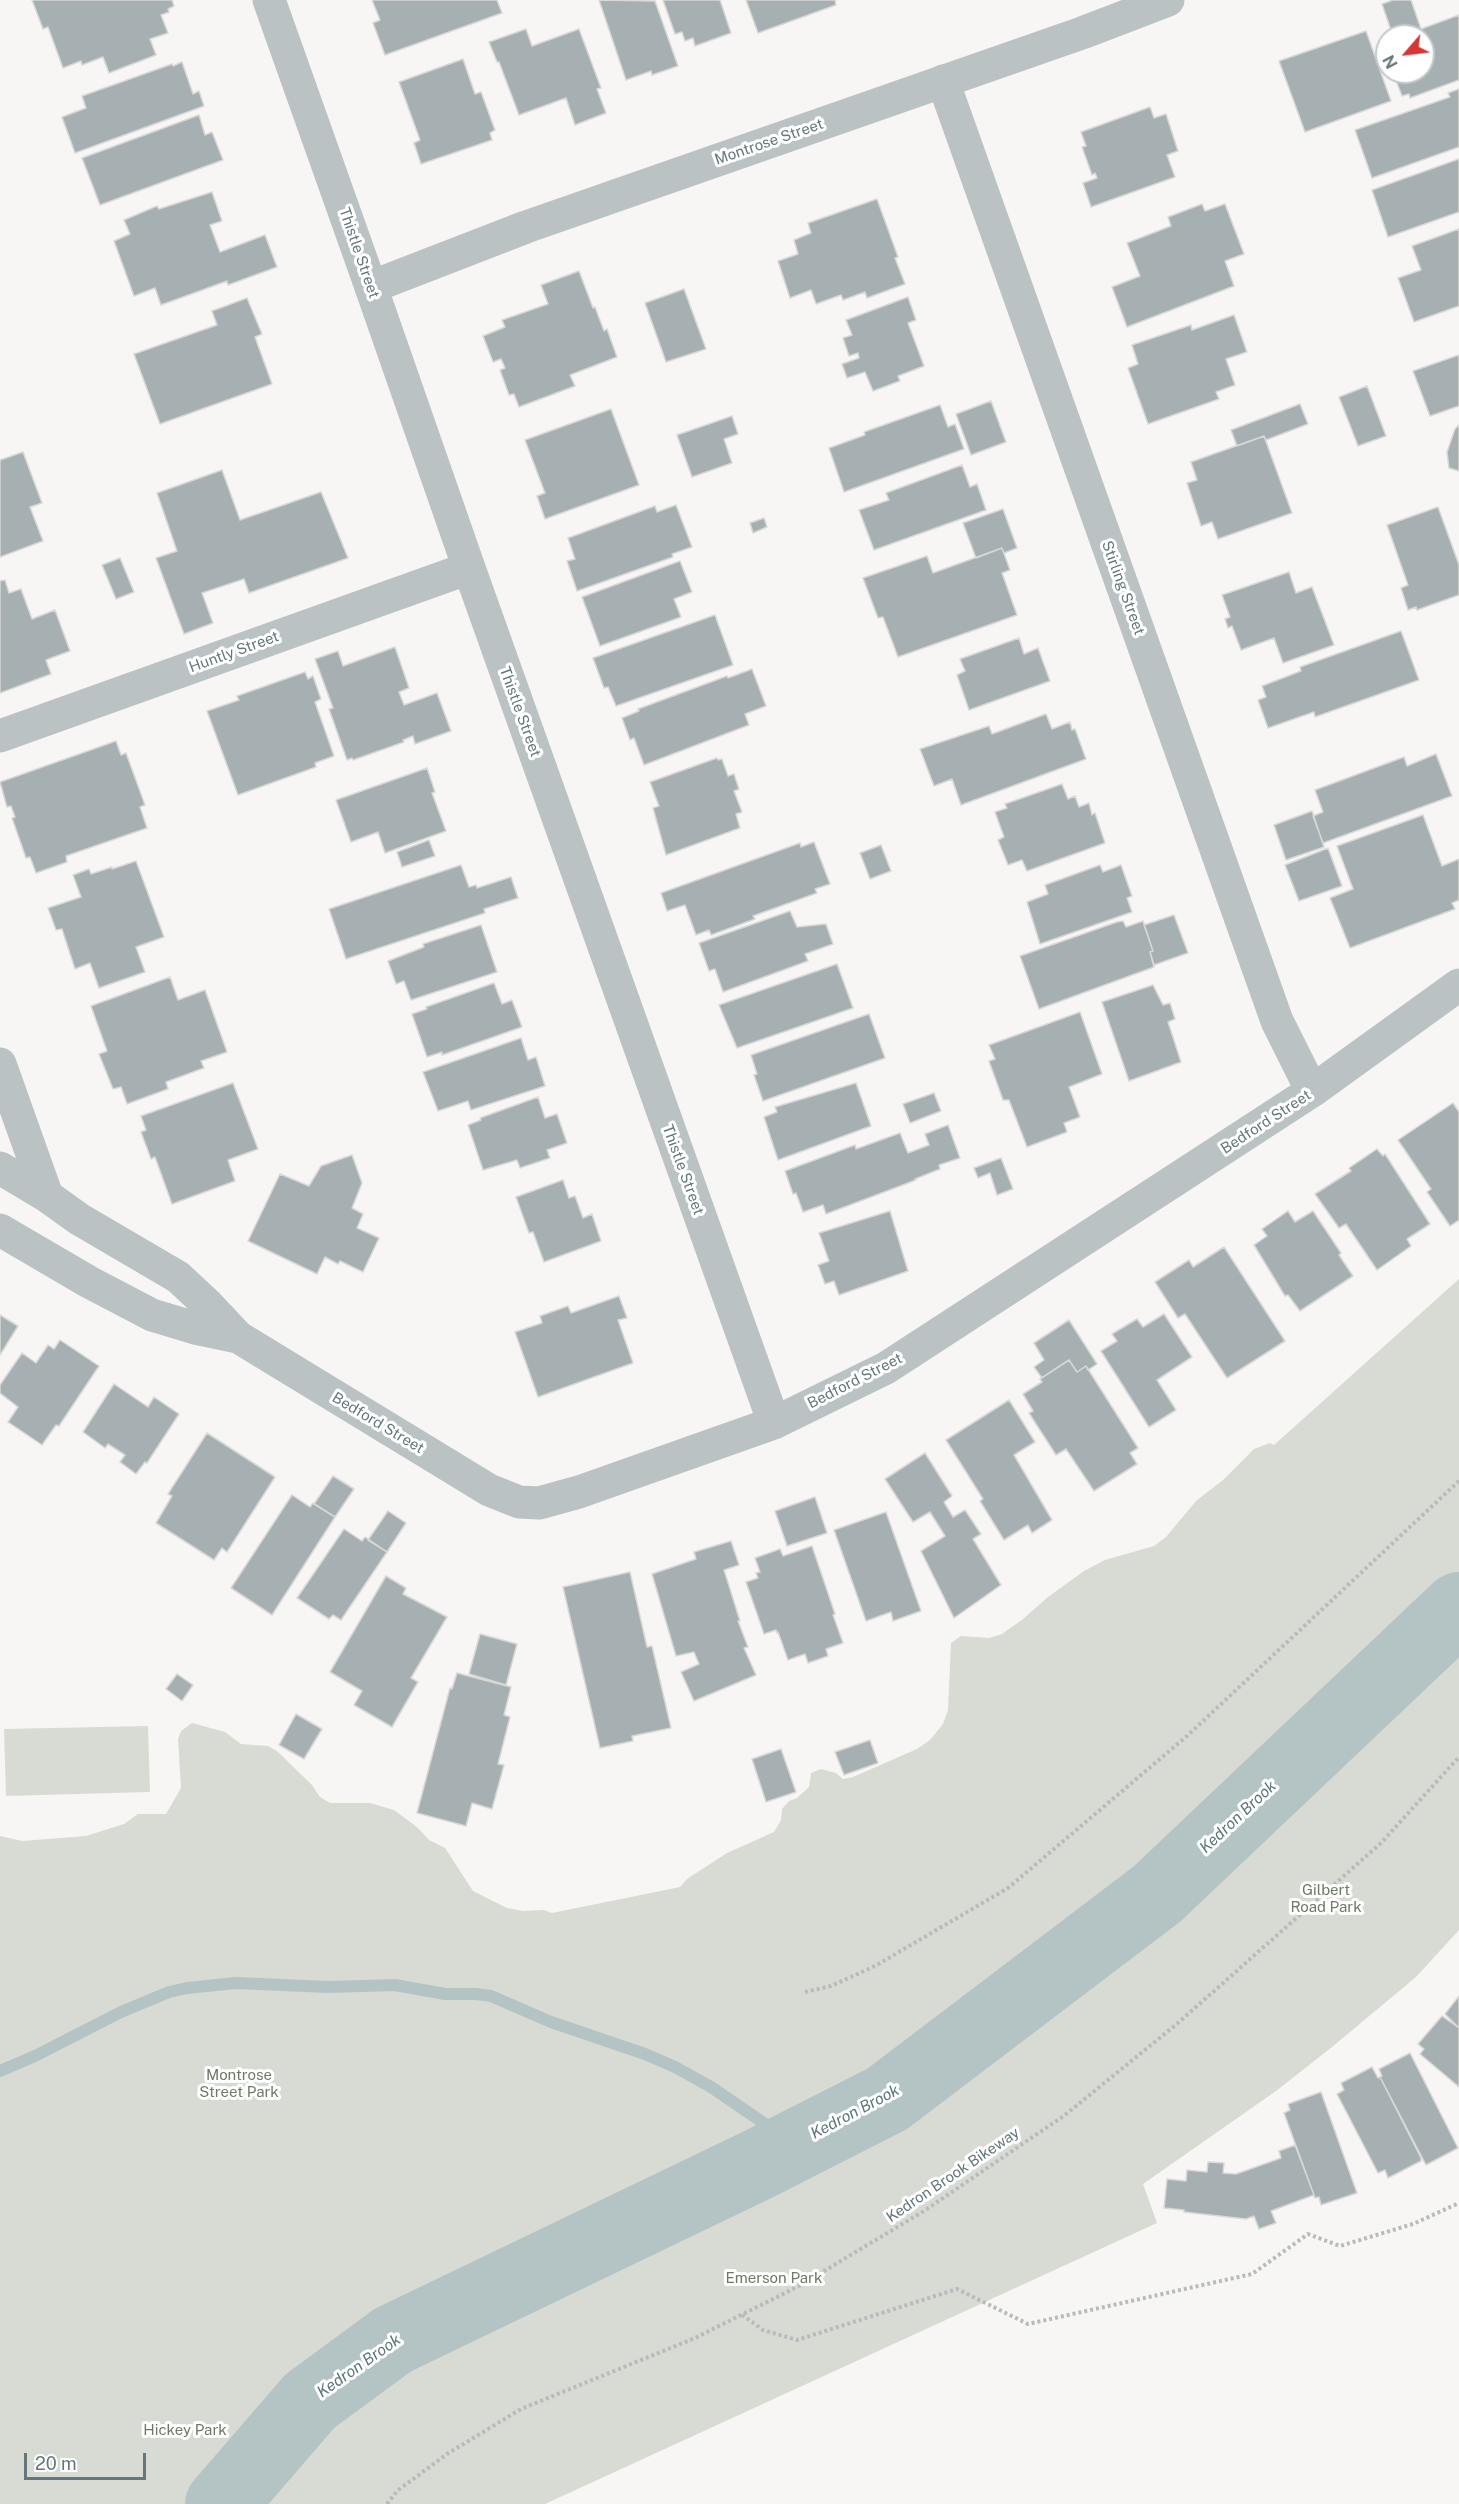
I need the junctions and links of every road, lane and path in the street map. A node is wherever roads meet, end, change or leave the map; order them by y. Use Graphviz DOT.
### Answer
graph roads {
  1 [pos="269,0"];
  2 [pos="1168,0"];
  3 [pos="943,81"];
  4 [pos="371,286"];
  5 [pos="468,568"];
  6 [pos="0,736"];
  7 [pos="1459,985"];
  8 [pos="0,1064"];
  9 [pos="1312,1091"];
  10 [pos="0,1168"];
  11 [pos="47,1196"];
  12 [pos="0,1230"];
  13 [pos="238,1337"];
  14 [pos="774,1422"];
  15 [pos="1459,1481"];
  16 [pos="1459,1757"];
  17 [pos="805,1992"];
  18 [pos="1459,2203"];
  19 [pos="742,2315"];
  20 [pos="387,2504"];
  1 -- 4 [label="street, Thistle Street"];
  2 -- 3 [label="street, Montrose Street"];
  3 -- 4 [label="street, Montrose Street"];
  3 -- 9 [label="street, Stirling Street"];
  4 -- 5 [label="street, Thistle Street"];
  5 -- 6 [label="street, Huntly Street"];
  5 -- 14 [label="street, Thistle Street"];
  7 -- 9 [label="street, Bedford Street"];
  8 -- 11 [label="street"];
  9 -- 14 [label="street, Bedford Street"];
  10 -- 11 [label="street, Bedford Street"];
  11 -- 13 [label="street, Bedford Street"];
  12 -- 13 [label="street, Bedford Street"];
  13 -- 14 [label="street, Bedford Street"];
  15 -- 17 [label="path"];
  16 -- 19 [label="path, Kedron Brook Bikeway"];
  18 -- 19 [label="path"];
  19 -- 20 [label="path, Kedron Brook Bikeway"];
}
